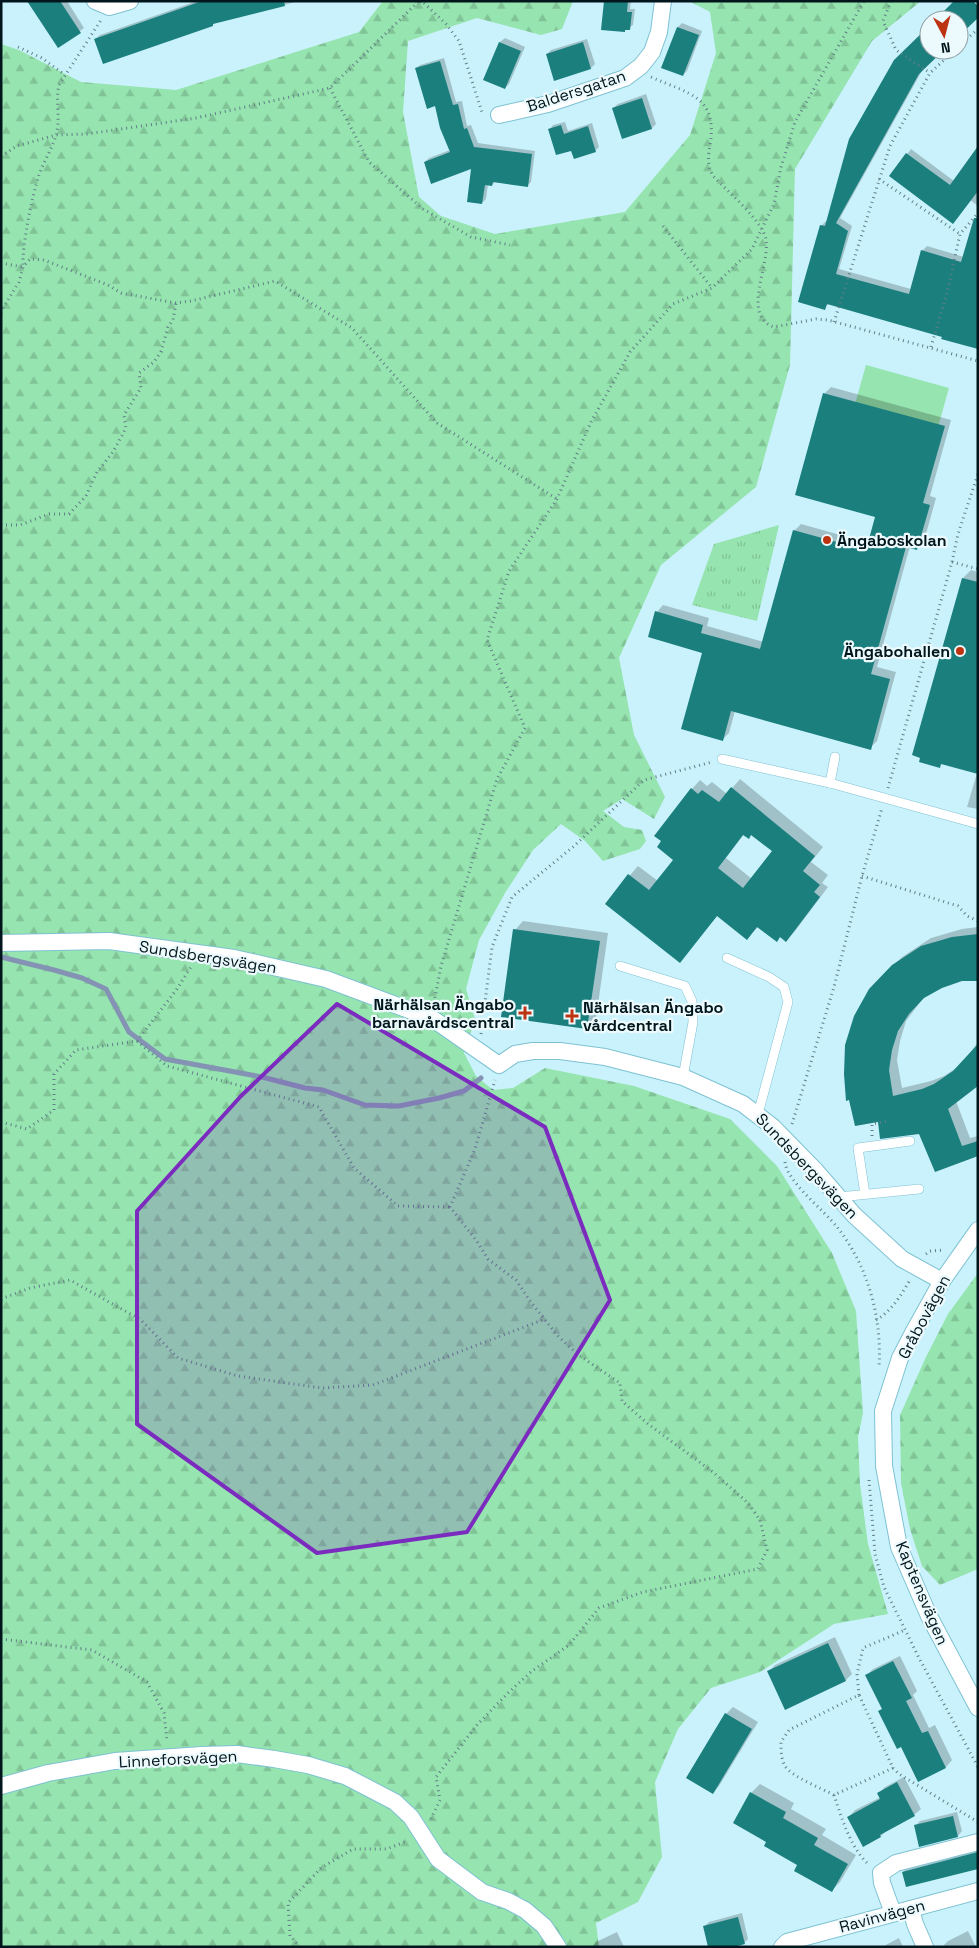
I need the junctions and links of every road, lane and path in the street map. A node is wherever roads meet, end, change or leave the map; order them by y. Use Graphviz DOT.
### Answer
graph roads {
  1 [pos="130,1"];
  2 [pos="663,1"];
  3 [pos="864,1"];
  4 [pos="891,1"];
  5 [pos="417,2"];
  6 [pos="424,2"];
  7 [pos="102,4"];
  8 [pos="18,47"];
  9 [pos="944,60"];
  10 [pos="930,73"];
  11 [pos="65,74"];
  12 [pos="648,76"];
  13 [pos="330,88"];
  14 [pos="491,116"];
  15 [pos="56,135"];
  16 [pos="1,156"];
  17 [pos="879,179"];
  18 [pos="978,214"];
  19 [pos="663,226"];
  20 [pos="762,228"];
  21 [pos="960,234"];
  22 [pos="510,245"];
  23 [pos="1,263"];
  24 [pos="23,267"];
  25 [pos="712,288"];
  26 [pos="176,302"];
  27 [pos="1,313"];
  28 [pos="834,322"];
  29 [pos="931,347"];
  30 [pos="978,361"];
  31 [pos="978,474"];
  32 [pos="557,498"];
  33 [pos="1,525"];
  34 [pos="952,562"];
  35 [pos="978,569"];
  36 [pos="836,757"];
  37 [pos="722,759"];
  38 [pos="830,783"];
  39 [pos="885,798"];
  40 [pos="978,824"];
  41 [pos="862,876"];
  42 [pos="978,921"];
  43 [pos="1,943"];
  44 [pos="200,954"];
  45 [pos="727,958"];
  46 [pos="620,966"];
  47 [pos="433,1019"];
  48 [pos="138,1040"];
  49 [pos="485,1042"];
  50 [pos="683,1077"];
  51 [pos="489,1098"];
  52 [pos="758,1114"];
  53 [pos="890,1121"];
  54 [pos="1,1122"];
  55 [pos="788,1141"];
  56 [pos="910,1141"];
  57 [pos="872,1146"];
  58 [pos="919,1189"];
  59 [pos="865,1194"];
  60 [pos="838,1197"];
  61 [pos="450,1207"];
  62 [pos="978,1230"];
  63 [pos="942,1281"];
  64 [pos="1,1299"];
  65 [pos="545,1320"];
  66 [pos="878,1376"];
  67 [pos="883,1411"];
  68 [pos="869,1471"];
  69 [pos="905,1630"];
  70 [pos="1,1639"];
  71 [pos="859,1695"];
  72 [pos="978,1708"];
  73 [pos="169,1757"];
  74 [pos="892,1768"];
  75 [pos="978,1768"];
  76 [pos="1,1786"];
  77 [pos="834,1795"];
  78 [pos="978,1822"];
  79 [pos="422,1835"];
  80 [pos="978,1842"];
  81 [pos="881,1873"];
  82 [pos="978,1891"];
  83 [pos="911,1909"];
  84 [pos="893,1913"];
  85 [pos="785,1944"];
  86 [pos="300,1947"];
  87 [pos="558,1947"];
  88 [pos="925,1947"];
  1 -- 7 [label="street"];
  2 -- 14 [label="street, Baldersgatan"];
  3 -- 20 [label="path"];
  4 -- 10 [label="path"];
  5 -- 6 [label="path"];
  5 -- 13 [label="path"];
  6 -- 14 [label="path"];
  7 -- 11 [label="path"];
  8 -- 11 [label="path"];
  9 -- 10 [label="path"];
  10 -- 17 [label="path"];
  11 -- 15 [label="path"];
  12 -- 20 [label="path"];
  13 -- 15 [label="path"];
  13 -- 22 [label="path"];
  15 -- 16 [label="path"];
  15 -- 24 [label="path"];
  17 -- 21 [label="path"];
  17 -- 28 [label="path"];
  18 -- 21 [label="path"];
  19 -- 25 [label="path"];
  20 -- 25 [label="path"];
  20 -- 28 [label="path"];
  21 -- 29 [label="path"];
  23 -- 24 [label="path"];
  24 -- 26 [label="path"];
  24 -- 27 [label="path"];
  25 -- 32 [label="path"];
  26 -- 32 [label="path"];
  26 -- 33 [label="path"];
  28 -- 29 [label="path"];
  29 -- 30 [label="path"];
  31 -- 34 [label="path"];
  32 -- 47 [label="path"];
  34 -- 35 [label="path"];
  34 -- 39 [label="path"];
  36 -- 38 [label="lane"];
  37 -- 38 [label="lane"];
  37 -- 49 [label="path"];
  38 -- 39 [label="lane"];
  39 -- 40 [label="lane"];
  39 -- 41 [label="path"];
  41 -- 42 [label="path"];
  41 -- 55 [label="path"];
  43 -- 44 [label="street, Sundsbergsvägen"];
  44 -- 47 [label="street, Sundsbergsvägen"];
  44 -- 48 [label="path"];
  45 -- 52 [label="lane"];
  46 -- 50 [label="lane"];
  47 -- 50 [label="street, Sundsbergsvägen"];
  48 -- 54 [label="path"];
  48 -- 61 [label="path"];
  50 -- 52 [label="street, Sundsbergsvägen"];
  51 -- 61 [label="path"];
  52 -- 55 [label="street, Sundsbergsvägen"];
  53 -- 57 [label="path"];
  55 -- 60 [label="street, Sundsbergsvägen"];
  55 -- 66 [label="path"];
  56 -- 57 [label="lane"];
  57 -- 59 [label="lane"];
  58 -- 59 [label="lane"];
  59 -- 60 [label="lane"];
  60 -- 63 [label="street, Sundsbergsvägen"];
  61 -- 65 [label="path"];
  62 -- 63 [label="street, Gråbovägen"];
  63 -- 67 [label="street, Gråbovägen"];
  64 -- 65 [label="path"];
  65 -- 79 [label="path"];
  67 -- 72 [label="street, Kaptensvägen"];
  68 -- 69 [label="path"];
  69 -- 71 [label="path"];
  69 -- 75 [label="path"];
  70 -- 73 [label="path"];
  71 -- 74 [label="path"];
  71 -- 77 [label="path"];
  73 -- 76 [label="street, Linneforsvägen"];
  73 -- 79 [label="street, Linneforsvägen"];
  74 -- 77 [label="path"];
  74 -- 78 [label="path"];
  77 -- 81 [label="path"];
  79 -- 86 [label="path"];
  79 -- 87 [label="street, Linneforsvägen"];
  80 -- 81 [label="street"];
  81 -- 84 [label="street"];
  82 -- 83 [label="street, Ravinvägen"];
  83 -- 84 [label="street, Ravinvägen"];
  83 -- 88 [label="street"];
  84 -- 85 [label="street, Ravinvägen"];
}
